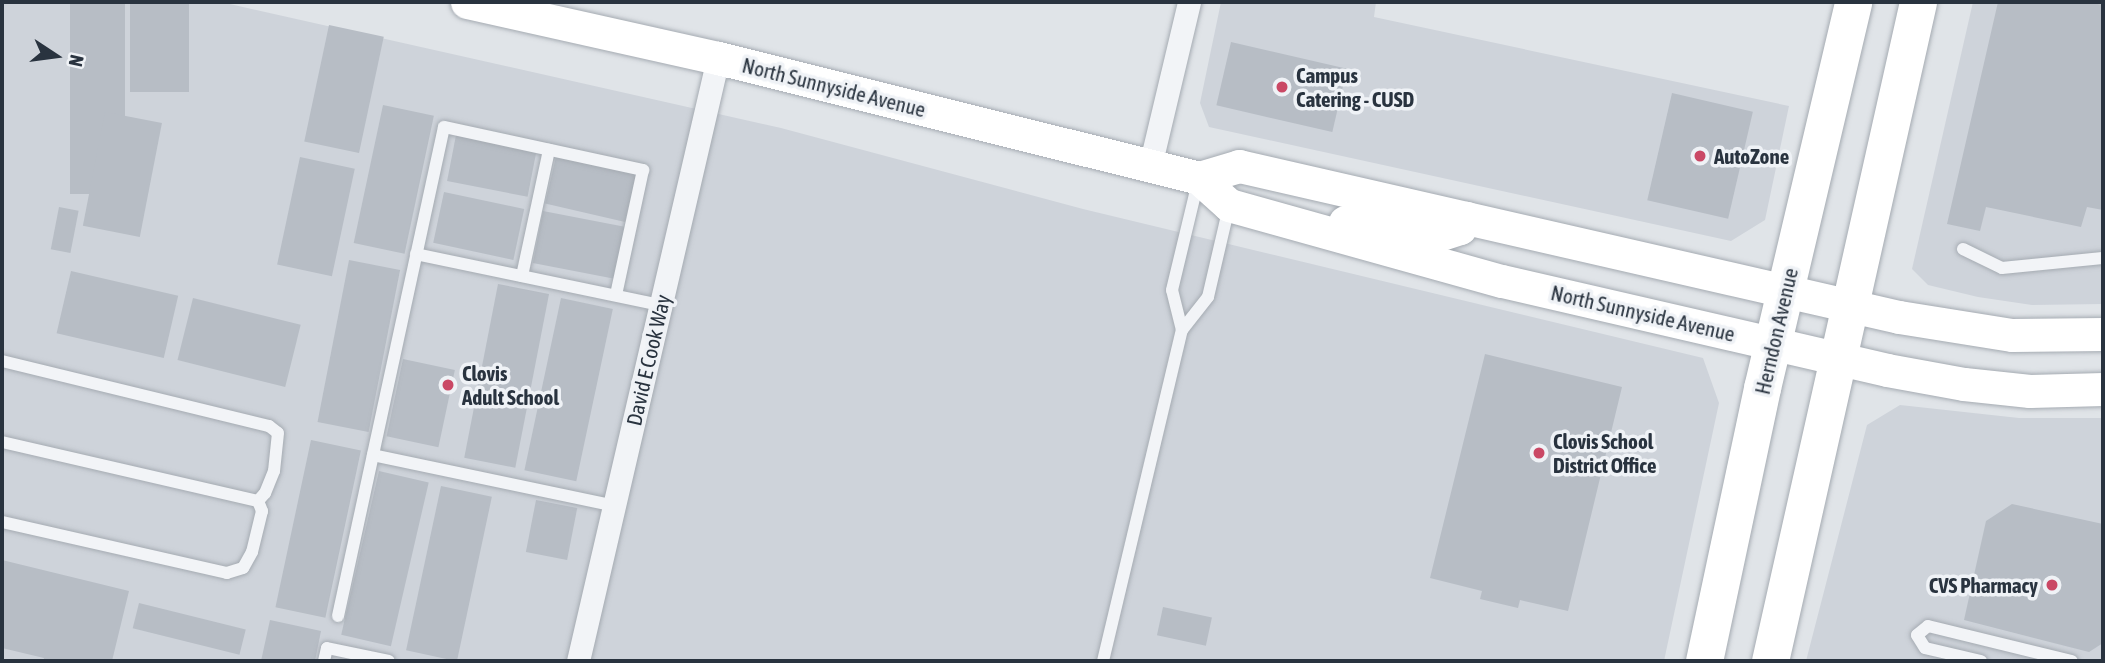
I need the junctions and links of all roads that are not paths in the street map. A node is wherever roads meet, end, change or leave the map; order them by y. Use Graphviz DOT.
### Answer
graph roads {
  1 [pos="467,2"];
  2 [pos="1189,2"];
  3 [pos="1853,2"];
  4 [pos="1918,2"];
  5 [pos="553,11"];
  6 [pos="718,58"];
  7 [pos="549,150"];
  8 [pos="1150,166"];
  9 [pos="1199,178"];
  10 [pos="1229,205"];
  11 [pos="1466,218"];
  12 [pos="1308,225"];
  13 [pos="1963,249"];
  14 [pos="416,254"];
  15 [pos="2103,258"];
  16 [pos="522,276"];
  17 [pos="1786,289"];
  18 [pos="616,295"];
  19 [pos="661,305"];
  20 [pos="1850,305"];
  21 [pos="1182,330"];
  22 [pos="2103,334"];
  23 [pos="1773,342"];
  24 [pos="1838,357"];
  25 [pos="2,361"];
  26 [pos="2103,389"];
  27 [pos="2,442"];
  28 [pos="373,454"];
  29 [pos="258,501"];
  30 [pos="614,506"];
  31 [pos="2,522"];
  32 [pos="338,616"];
  33 [pos="324,661"];
  34 [pos="390,661"];
  35 [pos="578,661"];
  36 [pos="1103,661"];
  37 [pos="1704,661"];
  38 [pos="1770,661"];
  39 [pos="1981,661"];
  40 [pos="2072,661"];
  1 -- 5 [label="main road, North Sunnyside Avenue"];
  2 -- 8 [label="street"];
  3 -- 17 [label="main road, Herndon Avenue"];
  4 -- 20 [label="main road"];
  5 -- 6 [label="main road, North Sunnyside Avenue"];
  6 -- 8 [label="main road, North Sunnyside Avenue"];
  6 -- 19 [label="street, David E Cook Way"];
  7 -- 14 [label="lane"];
  7 -- 16 [label="lane"];
  7 -- 18 [label="lane"];
  8 -- 9 [label="main road, North Sunnyside Avenue"];
  9 -- 10 [label="main road, North Sunnyside Avenue"];
  9 -- 11 [label="main road"];
  9 -- 21 [label="lane"];
  10 -- 12 [label="main road, North Sunnyside Avenue"];
  10 -- 21 [label="lane"];
  11 -- 12 [label="main road"];
  11 -- 17 [label="main road"];
  12 -- 23 [label="main road, North Sunnyside Avenue"];
  13 -- 15 [label="lane"];
  14 -- 16 [label="lane"];
  14 -- 28 [label="lane"];
  16 -- 18 [label="lane"];
  17 -- 20 [label="main road"];
  17 -- 23 [label="main road, Herndon Avenue"];
  18 -- 19 [label="lane"];
  19 -- 30 [label="street, David E Cook Way"];
  20 -- 22 [label="main road"];
  20 -- 24 [label="main road"];
  21 -- 36 [label="lane"];
  23 -- 24 [label="main road, North Sunnyside Avenue"];
  23 -- 37 [label="main road, Herndon Avenue"];
  24 -- 26 [label="main road, North Sunnyside Avenue"];
  24 -- 38 [label="main road"];
  25 -- 29 [label="lane"];
  27 -- 29 [label="lane"];
  28 -- 30 [label="lane"];
  28 -- 32 [label="lane"];
  29 -- 31 [label="lane"];
  30 -- 35 [label="street, David E Cook Way"];
  33 -- 34 [label="lane"];
  39 -- 40 [label="lane"];
}
